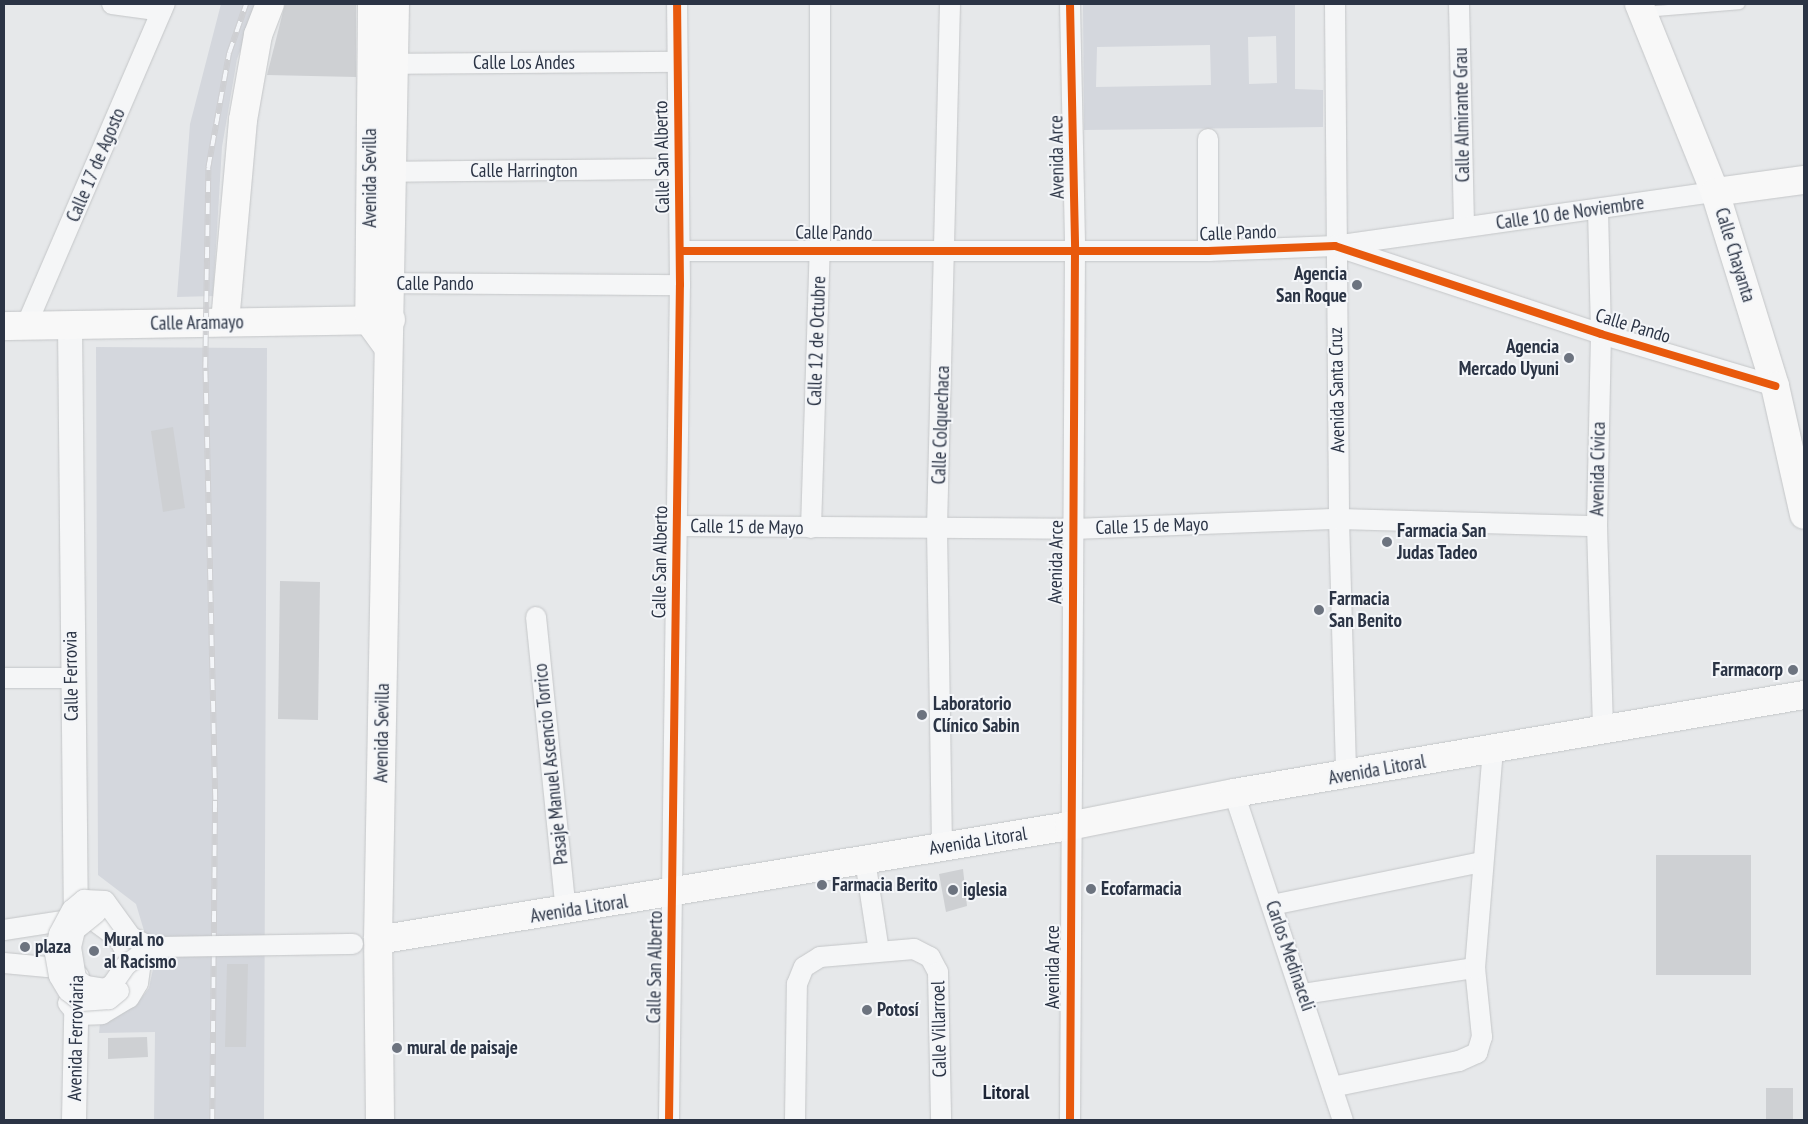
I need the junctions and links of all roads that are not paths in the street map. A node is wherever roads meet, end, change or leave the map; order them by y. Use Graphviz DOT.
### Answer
graph roads {
  1 [pos="112,4"];
  2 [pos="270,4"];
  3 [pos="372,4"];
  4 [pos="395,4"];
  5 [pos="677,4"];
  6 [pos="820,4"];
  7 [pos="950,4"];
  8 [pos="1070,4"];
  9 [pos="1335,4"];
  10 [pos="1460,4"];
  11 [pos="1740,4"];
  12 [pos="164,7"];
  13 [pos="1641,8"];
  14 [pos="676,62"];
  15 [pos="383,64"];
  16 [pos="1208,139"];
  17 [pos="678,169"];
  18 [pos="382,172"];
  19 [pos="1804,180"];
  20 [pos="1715,192"];
  21 [pos="1598,210"];
  22 [pos="1464,227"];
  23 [pos="1335,246"];
  24 [pos="820,248"];
  25 [pos="680,251"];
  26 [pos="1075,251"];
  27 [pos="1208,251"];
  28 [pos="947,252"];
  29 [pos="381,283"];
  30 [pos="680,285"];
  31 [pos="225,322"];
  32 [pos="70,325"];
  33 [pos="15,326"];
  34 [pos="382,329"];
  35 [pos="1601,334"];
  36 [pos="1775,386"];
  37 [pos="1804,515"];
  38 [pos="1339,519"];
  39 [pos="677,526"];
  40 [pos="1597,526"];
  41 [pos="812,528"];
  42 [pos="937,528"];
  43 [pos="1073,528"];
  44 [pos="536,617"];
  45 [pos="4,678"];
  46 [pos="71,678"];
  47 [pos="1803,694"];
  48 [pos="1603,728"];
  49 [pos="1492,750"];
  50 [pos="1346,776"];
  51 [pos="1234,793"];
  52 [pos="1069,826"];
  53 [pos="942,846"];
  54 [pos="865,860"];
  55 [pos="1482,862"];
  56 [pos="673,894"];
  57 [pos="1272,905"];
  58 [pos="566,912"];
  59 [pos="76,913"];
  60 [pos="4,930"];
  61 [pos="366,942"];
  62 [pos="151,948"];
  63 [pos="879,951"];
  64 [pos="4,963"];
  65 [pos="58,968"];
  66 [pos="1475,968"];
  67 [pos="1303,994"];
  68 [pos="78,1016"];
  69 [pos="1332,1087"];
  70 [pos="74,1120"];
  71 [pos="380,1120"];
  72 [pos="669,1120"];
  73 [pos="795,1120"];
  74 [pos="941,1120"];
  75 [pos="1070,1120"];
  76 [pos="1343,1120"];
  1 -- 12 [label="street"];
  2 -- 31 [label="main road"];
  3 -- 15 [label="main road, Avenida Sevilla"];
  4 -- 15 [label="main road, Avenida Sevilla"];
  5 -- 14 [label="street, Calle San Alberto"];
  6 -- 24 [label="street, Calle 12 de Octubre"];
  7 -- 28 [label="street, Calle Colquechaca"];
  8 -- 26 [label="street, Avenida Arce"];
  9 -- 23 [label="street, Avenida Santa Cruz"];
  10 -- 22 [label="street, Calle Almirante Grau"];
  11 -- 13 [label="lane"];
  12 -- 33 [label="street, Calle 17 de Agosto"];
  13 -- 20 [label="main road, Calle Chayanta"];
  14 -- 15 [label="street, Calle Los Andes"];
  14 -- 17 [label="street, Calle San Alberto"];
  15 -- 18 [label="main road, Avenida Sevilla"];
  16 -- 27 [label="street"];
  17 -- 18 [label="street, Calle Harrington"];
  17 -- 25 [label="street, Calle San Alberto"];
  18 -- 29 [label="main road, Avenida Sevilla"];
  19 -- 20 [label="main road, Calle 10 de Noviembre"];
  20 -- 21 [label="street, Calle 10 de Noviembre"];
  20 -- 36 [label="main road, Calle Chayanta"];
  21 -- 22 [label="street, Calle 10 de Noviembre"];
  21 -- 35 [label="street, Avenida Cívica"];
  22 -- 23 [label="street, Calle 10 de Noviembre"];
  23 -- 27 [label="street, Calle Pando"];
  23 -- 35 [label="street, Calle Pando"];
  23 -- 38 [label="street, Avenida Santa Cruz"];
  24 -- 25 [label="street, Calle Pando"];
  24 -- 28 [label="street, Calle Pando"];
  24 -- 41 [label="street, Calle 12 de Octubre"];
  25 -- 30 [label="street, Calle San Alberto"];
  26 -- 27 [label="street, Calle Pando"];
  26 -- 28 [label="street, Calle Pando"];
  26 -- 43 [label="street, Avenida Arce"];
  28 -- 42 [label="street, Calle Colquechaca"];
  29 -- 30 [label="street, Calle Pando"];
  29 -- 34 [label="main road, Avenida Sevilla"];
  30 -- 39 [label="street, Calle San Alberto"];
  31 -- 32 [label="main road, Calle Aramayo"];
  31 -- 34 [label="main road, Calle Aramayo"];
  32 -- 33 [label="main road, Calle Aramayo"];
  32 -- 46 [label="street, Calle Ferrovia"];
  34 -- 61 [label="main road, Avenida Sevilla"];
  35 -- 36 [label="street, Calle Pando"];
  35 -- 40 [label="street, Avenida Cívica"];
  36 -- 37 [label="main road, Calle Chayanta"];
  38 -- 40 [label="street, Calle 15 de Mayo"];
  38 -- 43 [label="street, Calle 15 de Mayo"];
  38 -- 50 [label="street, Avenida Santa Cruz"];
  39 -- 41 [label="street, Calle 15 de Mayo"];
  39 -- 56 [label="street, Calle San Alberto"];
  40 -- 48 [label="street, Avenida Cívica"];
  41 -- 42 [label="street, Calle 15 de Mayo"];
  42 -- 43 [label="street, Calle 15 de Mayo"];
  42 -- 53 [label="street, Calle Colquechaca"];
  43 -- 52 [label="street, Avenida Arce"];
  44 -- 58 [label="street, Pasaje Manuel Ascencio Torrico"];
  45 -- 46 [label="street"];
  46 -- 59 [label="street, Calle Ferrovia"];
  47 -- 48 [label="main road, Avenida Litoral"];
  48 -- 49 [label="main road, Avenida Litoral"];
  49 -- 50 [label="main road, Avenida Litoral"];
  49 -- 55 [label="street"];
  50 -- 51 [label="main road, Avenida Litoral"];
  51 -- 52 [label="main road, Avenida Litoral"];
  51 -- 57 [label="street, Carlos Medinaceli"];
  52 -- 53 [label="main road, Avenida Litoral"];
  52 -- 75 [label="street, Avenida Arce"];
  53 -- 54 [label="main road, Avenida Litoral"];
  54 -- 56 [label="main road, Avenida Litoral"];
  54 -- 63 [label="street"];
  55 -- 57 [label="street"];
  55 -- 66 [label="street"];
  56 -- 58 [label="main road, Avenida Litoral"];
  56 -- 72 [label="street, Calle San Alberto"];
  57 -- 67 [label="street, Carlos Medinaceli"];
  58 -- 61 [label="main road, Avenida Litoral"];
  59 -- 60 [label="street"];
  59 -- 62 [label="street, bridge"];
  59 -- 62 [label="street, bridge"];
  59 -- 65 [label="street, Calle Ferrovia"];
  59 -- 68 [label="street, Avenida Ferroviaria"];
  59 -- 68 [label="street"];
  61 -- 62 [label="street, Avenida Litoral, bridge"];
  61 -- 71 [label="main road, Avenida Sevilla"];
  63 -- 73 [label="street, Calle Villarroel"];
  63 -- 74 [label="street, Calle Villarroel"];
  64 -- 65 [label="street"];
  65 -- 68 [label="street, Calle Ferrovia"];
  66 -- 67 [label="street"];
  66 -- 69 [label="street"];
  67 -- 69 [label="street, Carlos Medinaceli"];
  68 -- 70 [label="street, Avenida Ferroviaria"];
  69 -- 76 [label="street, Carlos Medinaceli"];
}
